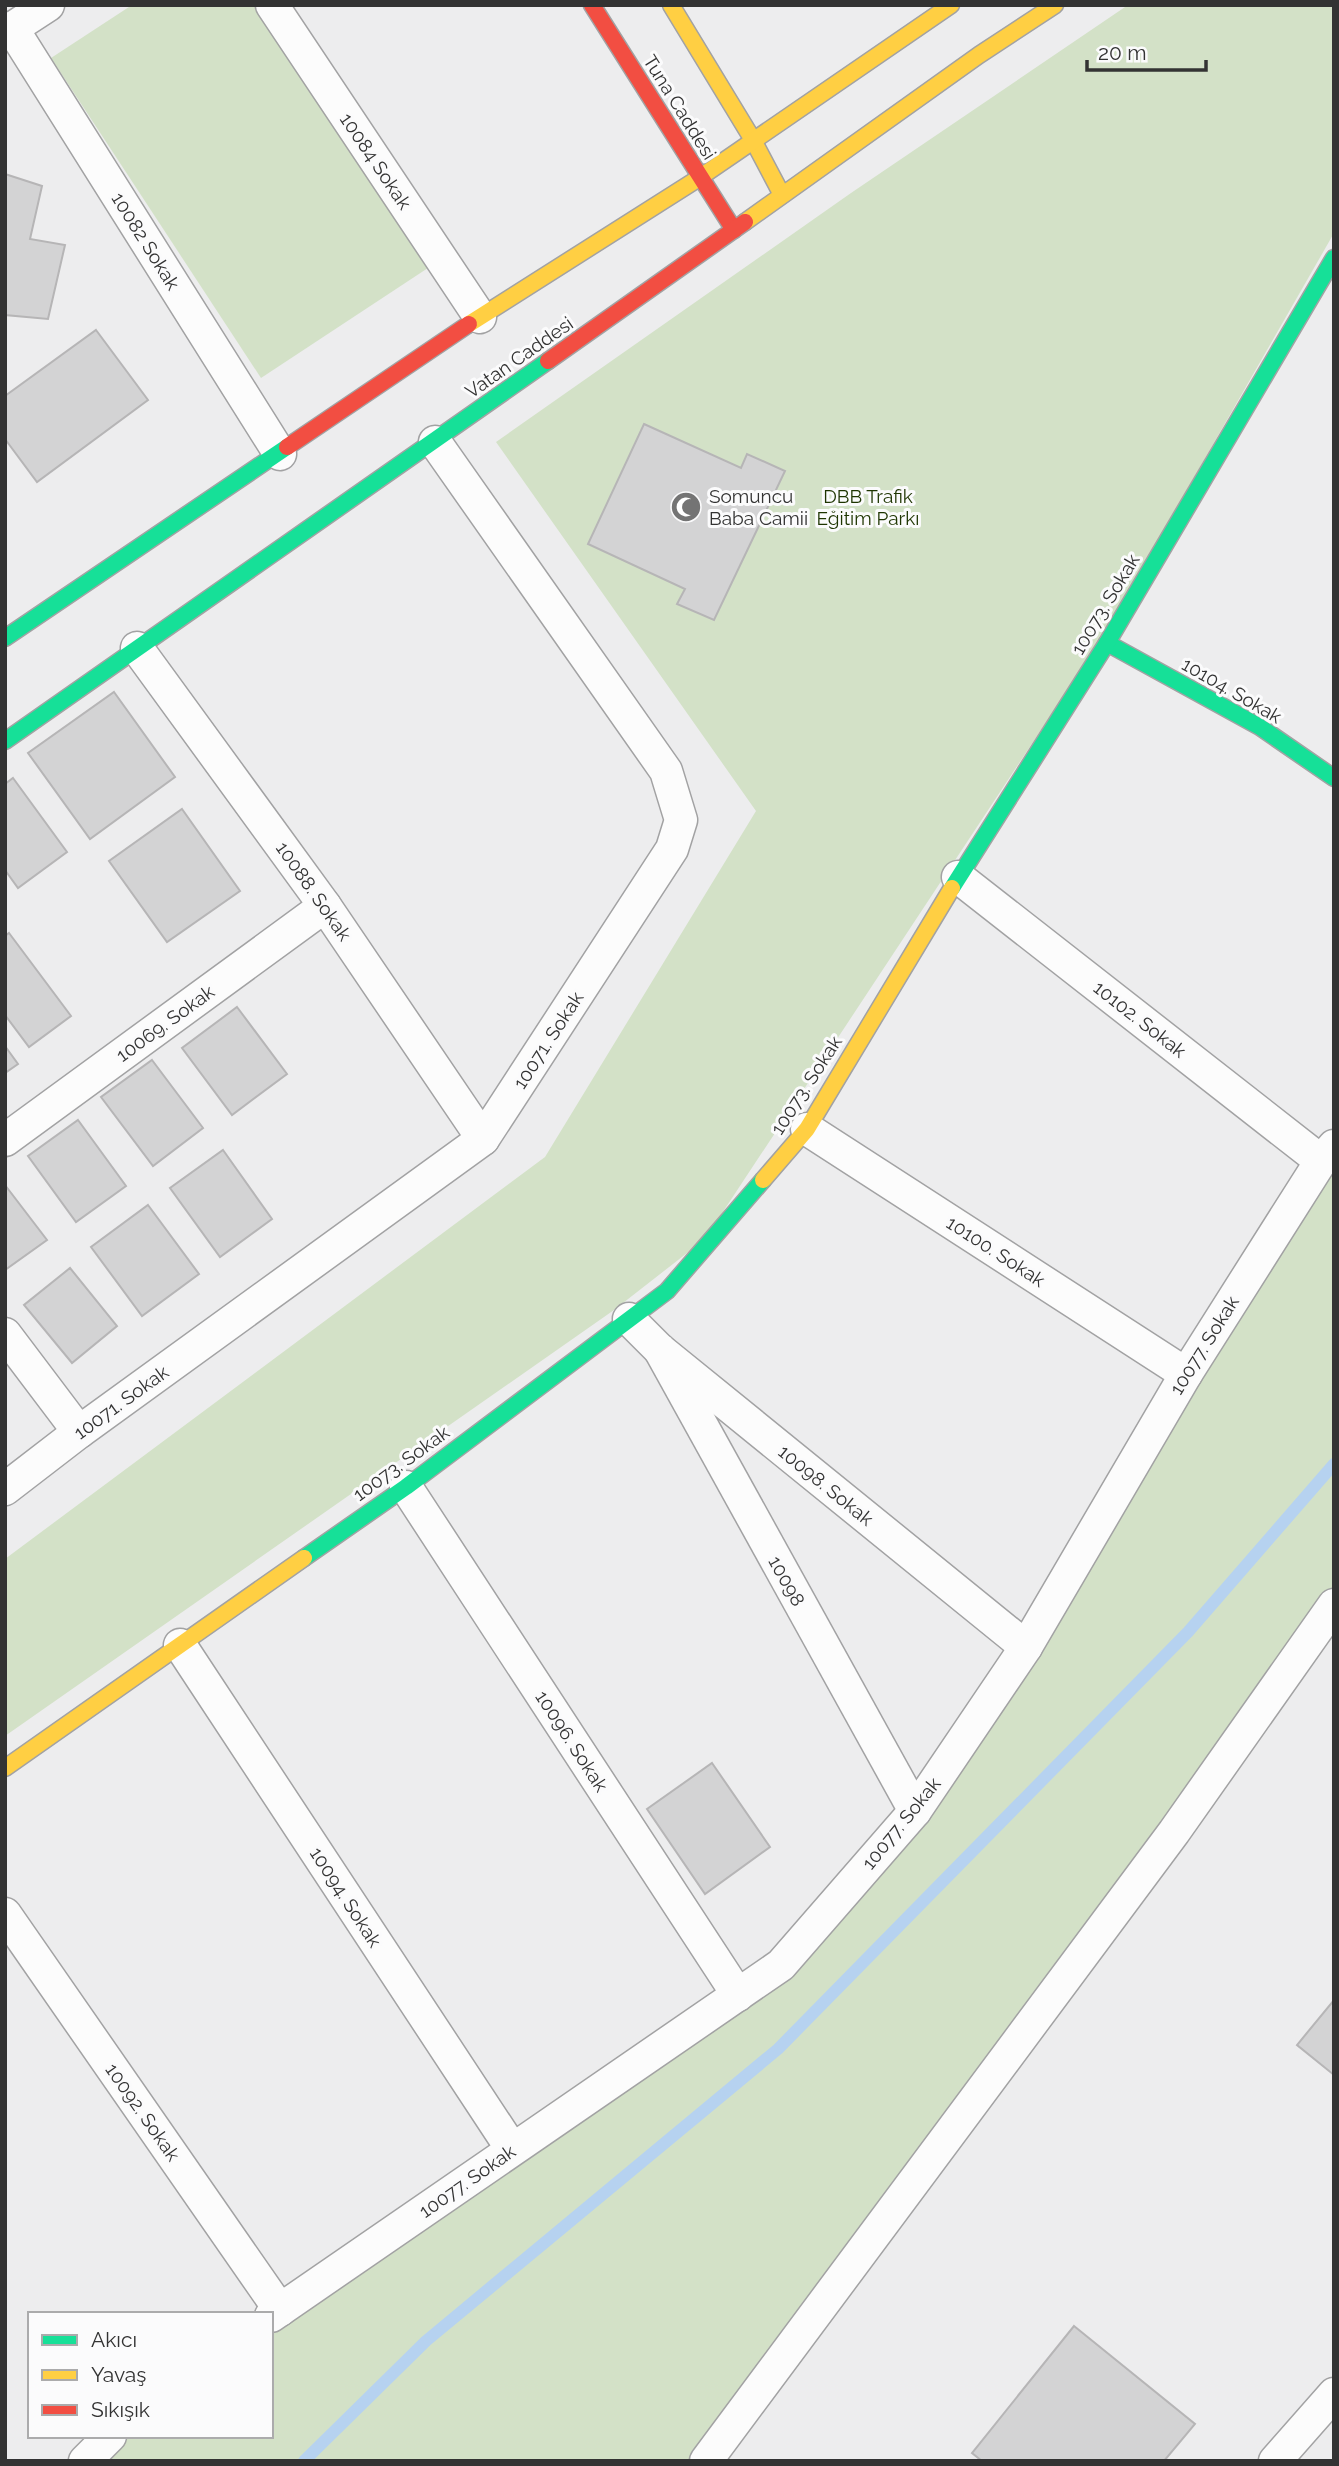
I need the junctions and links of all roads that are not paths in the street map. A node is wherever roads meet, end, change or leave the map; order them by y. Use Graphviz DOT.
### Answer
graph roads {
  1 [pos="48,5"];
  2 [pos="272,5"];
  3 [pos="592,5"];
  4 [pos="671,5"];
  5 [pos="951,5"];
  6 [pos="1055,5"];
  7 [pos="9,30"];
  8 [pos="753,140"];
  9 [pos="699,178"];
  10 [pos="782,195"];
  11 [pos="734,230"];
  12 [pos="1334,258"];
  13 [pos="481,317"];
  14 [pos="435,442"];
  15 [pos="280,454"];
  16 [pos="5,638"];
  17 [pos="1107,643"];
  18 [pos="137,648"];
  19 [pos="5,741"];
  20 [pos="1334,778"];
  21 [pos="958,877"];
  22 [pos="325,906"];
  23 [pos="807,1129"];
  24 [pos="483,1139"];
  25 [pos="5,1140"];
  26 [pos="1328,1153"];
  27 [pos="629,1319"];
  28 [pos="5,1334"];
  29 [pos="660,1350"];
  30 [pos="1186,1374"];
  31 [pos="79,1432"];
  32 [pos="406,1487"];
  33 [pos="5,1489"];
  34 [pos="1334,1605"];
  35 [pos="180,1645"];
  36 [pos="1026,1647"];
  37 [pos="5,1768"];
  38 [pos="915,1811"];
  39 [pos="5,1913"];
  40 [pos="738,1995"];
  41 [pos="512,2150"];
  42 [pos="276,2313"];
  43 [pos="1334,2394"];
  44 [pos="108,2438"];
  45 [pos="712,2459"];
  46 [pos="85,2461"];
  47 [pos="1275,2461"];
  1 -- 7 [label="street"];
  2 -- 13 [label="street, 10084 Sokak"];
  3 -- 9 [label="street, Tuna Caddesi"];
  4 -- 8 [label="street"];
  5 -- 8 [label="street"];
  6 -- 10 [label="street, Vatan Caddesi"];
  7 -- 15 [label="street, 10082 Sokak"];
  8 -- 9 [label="street"];
  8 -- 10 [label="street"];
  9 -- 11 [label="street, Tuna Caddesi"];
  9 -- 13 [label="street"];
  10 -- 11 [label="street, Vatan Caddesi"];
  11 -- 14 [label="street, Vatan Caddesi"];
  12 -- 17 [label="street, 10073. Sokak"];
  13 -- 15 [label="street"];
  14 -- 18 [label="street, Vatan Caddesi"];
  14 -- 24 [label="street, 10071. Sokak"];
  15 -- 16 [label="street"];
  17 -- 20 [label="street, 10104. Sokak"];
  17 -- 21 [label="street, 10073. Sokak"];
  18 -- 19 [label="street, Vatan Caddesi"];
  18 -- 22 [label="street, 10088. Sokak"];
  21 -- 23 [label="street, 10073. Sokak"];
  21 -- 26 [label="street, 10102. Sokak"];
  22 -- 24 [label="street, 10088. Sokak"];
  22 -- 25 [label="street, 10069. Sokak"];
  23 -- 27 [label="street, 10073. Sokak"];
  23 -- 30 [label="street, 10100. Sokak"];
  24 -- 31 [label="street, 10071. Sokak"];
  26 -- 30 [label="street, 10077. Sokak"];
  27 -- 29 [label="street, 10098. Sokak"];
  27 -- 32 [label="street, 10073. Sokak"];
  28 -- 31 [label="street"];
  29 -- 36 [label="street, 10098. Sokak"];
  29 -- 38 [label="street, 10098"];
  30 -- 36 [label="street, 10077. Sokak"];
  31 -- 33 [label="street, 10071. Sokak"];
  32 -- 35 [label="street, 10073. Sokak"];
  32 -- 40 [label="street, 10096. Sokak"];
  34 -- 45 [label="street"];
  35 -- 37 [label="street, 10073. Sokak"];
  35 -- 41 [label="street, 10094. Sokak"];
  36 -- 38 [label="street, 10077. Sokak"];
  38 -- 40 [label="street, 10077. Sokak"];
  39 -- 42 [label="street, 10092. Sokak"];
  40 -- 41 [label="street, 10077. Sokak"];
  41 -- 42 [label="street, 10077. Sokak"];
  43 -- 47 [label="street"];
  44 -- 46 [label="street"];
}
